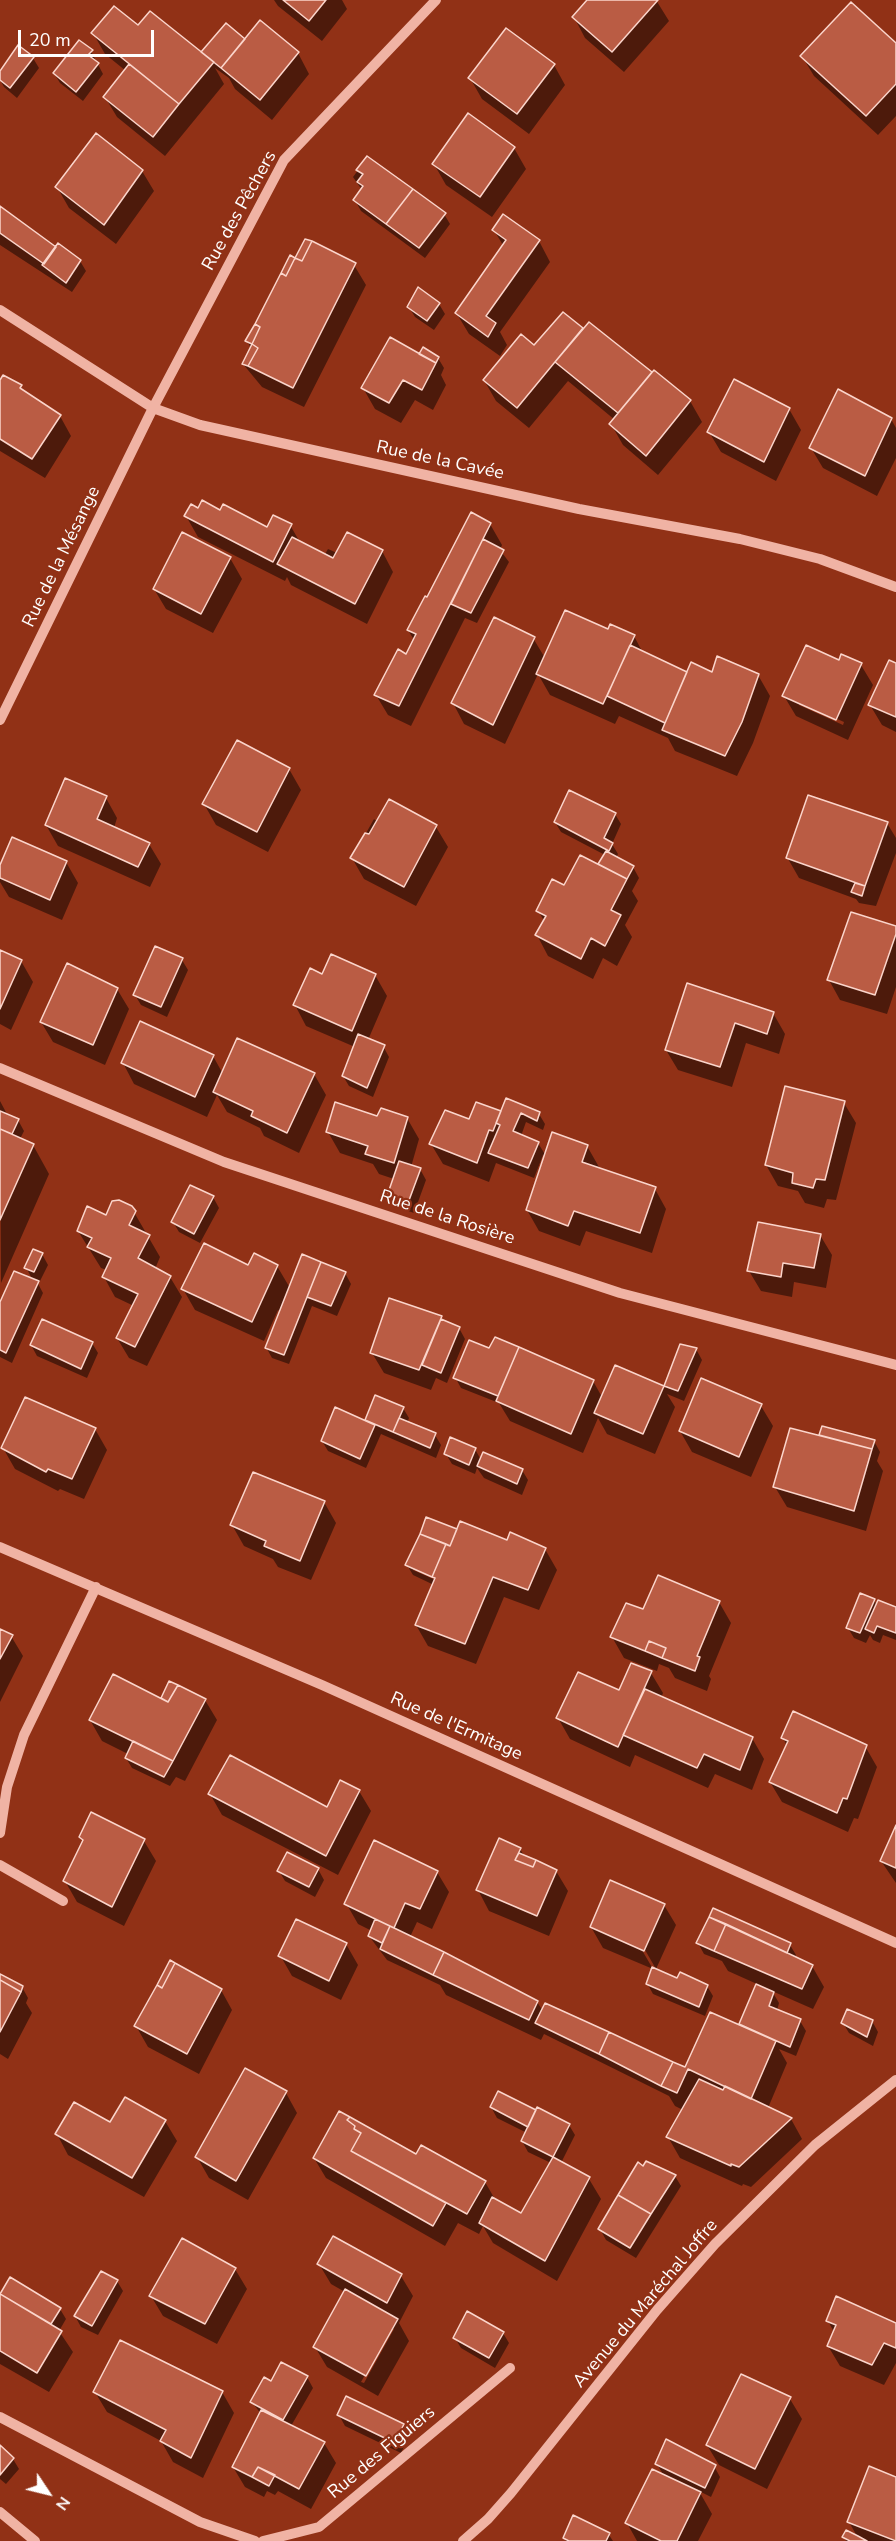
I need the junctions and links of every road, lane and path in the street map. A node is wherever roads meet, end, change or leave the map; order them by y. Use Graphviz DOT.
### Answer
graph roads {
  1 [pos="436,0"];
  2 [pos="0,310"];
  3 [pos="153,408"];
  4 [pos="896,587"];
  5 [pos="0,720"];
  6 [pos="0,1068"];
  7 [pos="896,1365"];
  8 [pos="0,1547"];
  9 [pos="96,1587"];
  10 [pos="0,1833"];
  11 [pos="0,1865"];
  12 [pos="63,1900"];
  13 [pos="896,1943"];
  14 [pos="896,2080"];
  15 [pos="510,2368"];
  16 [pos="0,2417"];
  17 [pos="0,2512"];
  18 [pos="34,2541"];
  19 [pos="255,2541"];
  20 [pos="263,2541"];
  21 [pos="463,2541"];
  1 -- 3 [label="street, Rue des Pêchers"];
  2 -- 3 [label="street, Rue de la Cavée"];
  3 -- 4 [label="street, Rue de la Cavée"];
  3 -- 5 [label="street, Rue de la Mésange"];
  6 -- 7 [label="street, Rue de la Rosière"];
  8 -- 9 [label="street, Rue de l'Ermitage"];
  9 -- 10 [label="street"];
  9 -- 13 [label="street, Rue de l'Ermitage"];
  11 -- 12 [label="street"];
  14 -- 21 [label="street, Avenue du Maréchal Joffre"];
  15 -- 20 [label="street, Rue des Figuiers"];
  16 -- 19 [label="street"];
  17 -- 18 [label="street"];
}
